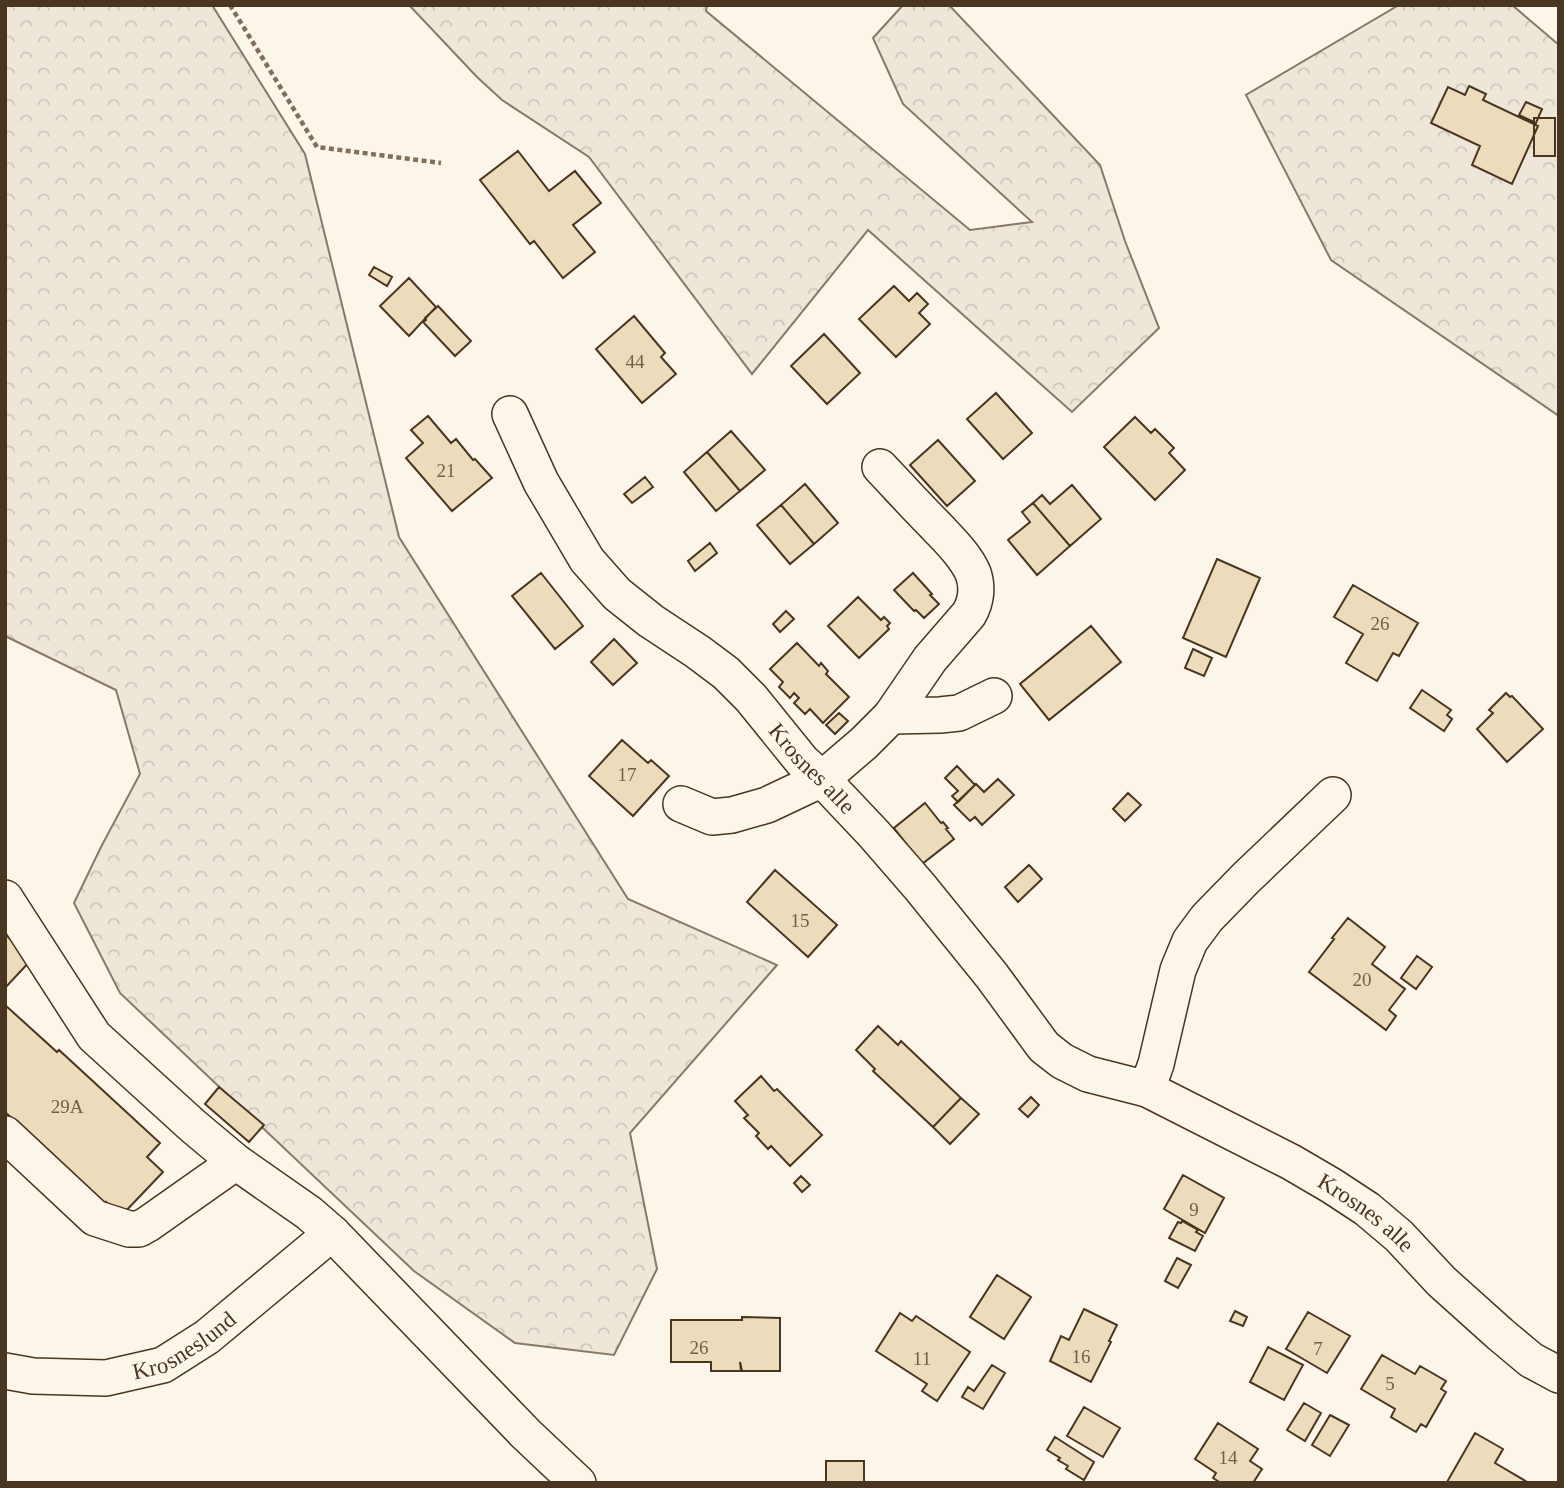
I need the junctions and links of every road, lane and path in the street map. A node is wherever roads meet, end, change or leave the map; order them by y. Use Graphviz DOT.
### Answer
graph roads {
  1 [pos="230,5"];
  2 [pos="441,163"];
  3 [pos="510,414"];
  4 [pos="880,467"];
  5 [pos="994,696"];
  6 [pos="891,716"];
  7 [pos="822,779"];
  8 [pos="1334,795"];
  9 [pos="681,804"];
  10 [pos="5,898"];
  11 [pos="1147,1089"];
  12 [pos="5,1134"];
  13 [pos="236,1162"];
  14 [pos="332,1233"];
  15 [pos="5,1371"];
  16 [pos="1559,1375"];
  17 [pos="578,1483"];
  1 -- 2 [label="path"];
  3 -- 7 [label="street, Krosnes alle"];
  4 -- 6 [label="street"];
  5 -- 6 [label="street"];
  6 -- 7 [label="street"];
  7 -- 9 [label="street"];
  7 -- 11 [label="street, Krosnes alle"];
  8 -- 11 [label="street"];
  10 -- 13 [label="street"];
  11 -- 16 [label="street, Krosnes alle"];
  12 -- 13 [label="street"];
  13 -- 14 [label="street"];
  14 -- 15 [label="street, Krosneslund"];
  14 -- 17 [label="street"];
}
